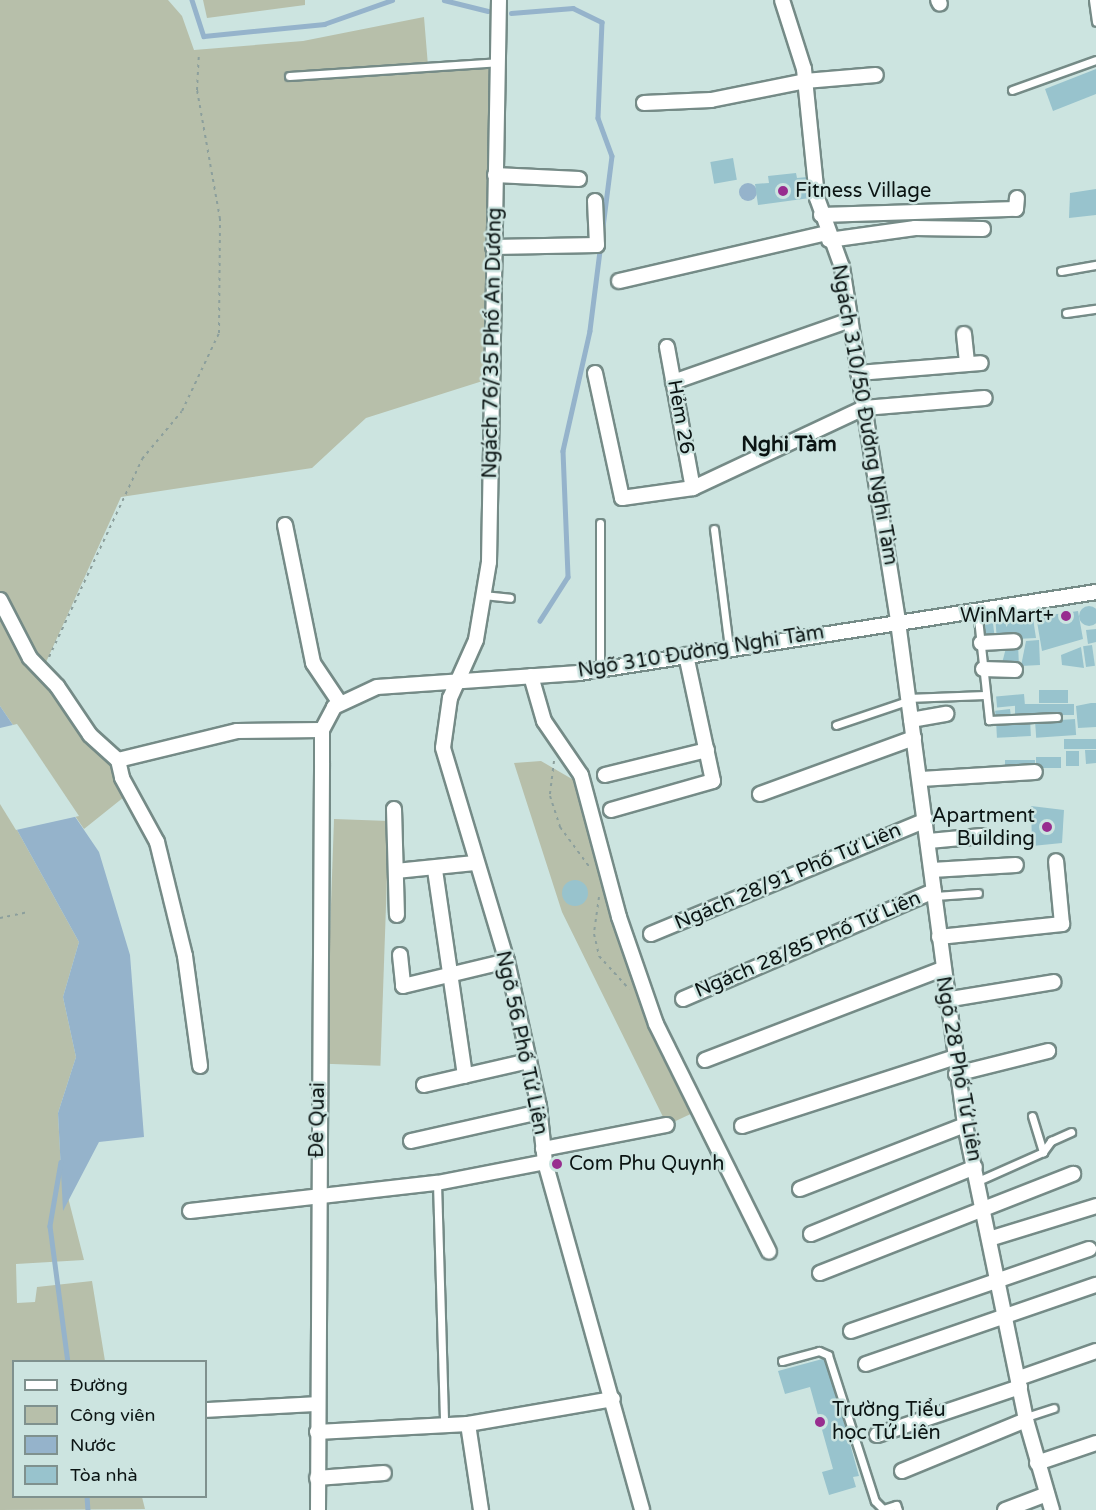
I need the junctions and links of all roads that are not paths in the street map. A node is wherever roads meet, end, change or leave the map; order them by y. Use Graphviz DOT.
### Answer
graph roads {
  1 [pos="500,0"];
  2 [pos="782,0"];
  3 [pos="1094,0"];
  4 [pos="1096,22"];
  5 [pos="1096,60"];
  6 [pos="498,62"];
  7 [pos="876,75"];
  8 [pos="289,76"];
  9 [pos="806,81"];
  10 [pos="1012,90"];
  11 [pos="644,103"];
  12 [pos="495,175"];
  13 [pos="579,179"];
  14 [pos="1017,198"];
  15 [pos="595,201"];
  16 [pos="821,215"];
  17 [pos="983,228"];
  18 [pos="828,236"];
  19 [pos="493,247"];
  20 [pos="1096,265"];
  21 [pos="1061,271"];
  22 [pos="619,281"];
  23 [pos="1096,309"];
  24 [pos="1066,313"];
  25 [pos="850,320"];
  26 [pos="964,334"];
  27 [pos="667,347"];
  28 [pos="595,373"];
  29 [pos="858,373"];
  30 [pos="673,382"];
  31 [pos="985,398"];
  32 [pos="864,408"];
  33 [pos="693,488"];
  34 [pos="600,523"];
  35 [pos="285,525"];
  36 [pos="714,529"];
  37 [pos="1096,592"];
  38 [pos="483,595"];
  39 [pos="510,598"];
  40 [pos="0,600"];
  41 [pos="977,609"];
  42 [pos="898,622"];
  43 [pos="1014,641"];
  44 [pos="981,643"];
  45 [pos="729,648"];
  46 [pos="686,655"];
  47 [pos="600,669"];
  48 [pos="983,669"];
  49 [pos="1015,670"];
  50 [pos="531,676"];
  51 [pos="458,680"];
  52 [pos="985,695"];
  53 [pos="907,699"];
  54 [pos="340,703"];
  55 [pos="946,714"];
  56 [pos="1057,717"];
  57 [pos="911,720"];
  58 [pos="836,725"];
  59 [pos="322,730"];
  60 [pos="914,738"];
  61 [pos="707,750"];
  62 [pos="118,760"];
  63 [pos="1035,772"];
  64 [pos="605,775"];
  65 [pos="921,779"];
  66 [pos="760,794"];
  67 [pos="394,809"];
  68 [pos="611,810"];
  69 [pos="926,820"];
  70 [pos="982,836"];
  71 [pos="929,842"];
  72 [pos="1056,861"];
  73 [pos="475,862"];
  74 [pos="1016,865"];
  75 [pos="435,870"];
  76 [pos="932,870"];
  77 [pos="396,871"];
  78 [pos="978,893"];
  79 [pos="934,894"];
  80 [pos="397,915"];
  81 [pos="651,934"];
  82 [pos="939,938"];
  83 [pos="400,955"];
  84 [pos="507,961"];
  85 [pos="940,970"];
  86 [pos="449,974"];
  87 [pos="1054,982"];
  88 [pos="683,999"];
  89 [pos="945,1000"];
  90 [pos="1048,1051"];
  91 [pos="953,1058"];
  92 [pos="705,1060"];
  93 [pos="529,1061"];
  94 [pos="200,1066"];
  95 [pos="956,1074"];
  96 [pos="465,1076"];
  97 [pos="424,1084"];
  98 [pos="540,1112"];
  99 [pos="1032,1116"];
  100 [pos="667,1125"];
  101 [pos="965,1125"];
  102 [pos="742,1126"];
  103 [pos="1071,1132"];
  104 [pos="411,1141"];
  105 [pos="1043,1152"];
  106 [pos="544,1156"];
  107 [pos="975,1167"];
  108 [pos="1073,1174"];
  109 [pos="978,1181"];
  110 [pos="436,1183"];
  111 [pos="800,1189"];
  112 [pos="317,1199"];
  113 [pos="1096,1206"];
  114 [pos="983,1207"];
  115 [pos="190,1211"];
  116 [pos="811,1234"];
  117 [pos="988,1239"];
  118 [pos="1089,1249"];
  119 [pos="769,1252"];
  120 [pos="820,1273"];
  121 [pos="997,1280"];
  122 [pos="1096,1285"];
  123 [pos="1004,1316"];
  124 [pos="851,1330"];
  125 [pos="1096,1351"];
  126 [pos="782,1361"];
  127 [pos="866,1365"];
  128 [pos="1019,1383"];
  129 [pos="614,1399"];
  130 [pos="317,1404"];
  131 [pos="1054,1408"];
  132 [pos="207,1410"];
  133 [pos="1026,1419"];
  134 [pos="468,1424"];
  135 [pos="444,1425"];
  136 [pos="317,1432"];
  137 [pos="877,1435"];
  138 [pos="1096,1443"];
  139 [pos="1037,1463"];
  140 [pos="902,1471"];
  141 [pos="384,1473"];
  142 [pos="317,1478"];
  143 [pos="1047,1494"];
  144 [pos="318,1510"];
  145 [pos="481,1510"];
  146 [pos="640,1510"];
  147 [pos="898,1510"];
  148 [pos="1005,1510"];
  149 [pos="1052,1510"];
  1 -- 6 [label="street, Ngách 76/35 Phố An Dương"];
  2 -- 9 [label="street, Ngách 310/50 Đường Nghi Tàm"];
  3 -- 4 [label="lane"];
  5 -- 10 [label="lane"];
  6 -- 8 [label="lane"];
  6 -- 12 [label="street, Ngách 76/35 Phố An Dương"];
  7 -- 9 [label="street"];
  9 -- 11 [label="street"];
  9 -- 16 [label="street, Ngách 310/50 Đường Nghi Tàm"];
  12 -- 13 [label="street"];
  12 -- 19 [label="street, Ngách 76/35 Phố An Dương"];
  14 -- 16 [label="street"];
  15 -- 19 [label="street"];
  16 -- 18 [label="street, Ngách 310/50 Đường Nghi Tàm"];
  17 -- 18 [label="street"];
  18 -- 22 [label="street"];
  18 -- 25 [label="street, Ngách 310/50 Đường Nghi Tàm"];
  19 -- 38 [label="street, Ngách 76/35 Phố An Dương"];
  20 -- 21 [label="lane"];
  23 -- 24 [label="lane"];
  25 -- 29 [label="street, Ngách 310/50 Đường Nghi Tàm"];
  25 -- 30 [label="street"];
  26 -- 29 [label="street"];
  27 -- 30 [label="street, Hẻm 26"];
  28 -- 33 [label="street"];
  29 -- 32 [label="street, Ngách 310/50 Đường Nghi Tàm"];
  30 -- 33 [label="street, Hẻm 26"];
  31 -- 32 [label="street"];
  32 -- 33 [label="street"];
  32 -- 42 [label="street, Ngách 310/50 Đường Nghi Tàm"];
  34 -- 47 [label="lane"];
  35 -- 54 [label="street"];
  36 -- 45 [label="lane"];
  37 -- 41 [label="street, Ngõ 310 Đường Nghi Tàm"];
  38 -- 39 [label="lane"];
  38 -- 51 [label="street, Ngách 76/35 Phố An Dương"];
  40 -- 62 [label="street"];
  41 -- 42 [label="street, Ngõ 310 Đường Nghi Tàm"];
  41 -- 44 [label="lane"];
  42 -- 45 [label="street, Ngõ 310 Đường Nghi Tàm"];
  42 -- 53 [label="street, Ngõ 28 Phố Tứ Liên"];
  43 -- 44 [label="street"];
  44 -- 48 [label="lane"];
  45 -- 46 [label="street, Ngõ 310 Đường Nghi Tàm"];
  46 -- 47 [label="street, Ngõ 310 Đường Nghi Tàm"];
  46 -- 61 [label="street"];
  47 -- 50 [label="street, Ngõ 310 Đường Nghi Tàm"];
  48 -- 49 [label="street"];
  48 -- 52 [label="lane"];
  50 -- 51 [label="street, Ngõ 310 Đường Nghi Tàm"];
  50 -- 119 [label="street"];
  51 -- 54 [label="street, Ngõ 310 Đường Nghi Tàm"];
  51 -- 73 [label="street, Ngõ 56 Phố Tứ Liên"];
  52 -- 53 [label="lane"];
  52 -- 56 [label="lane"];
  53 -- 57 [label="street, Ngõ 28 Phố Tứ Liên"];
  53 -- 58 [label="lane"];
  54 -- 59 [label="street"];
  55 -- 57 [label="street"];
  57 -- 60 [label="street, Ngõ 28 Phố Tứ Liên"];
  59 -- 62 [label="street"];
  59 -- 112 [label="street, Đê Quai"];
  60 -- 65 [label="street, Ngõ 28 Phố Tứ Liên"];
  60 -- 66 [label="street"];
  61 -- 64 [label="street"];
  61 -- 68 [label="street"];
  62 -- 94 [label="street"];
  63 -- 65 [label="street"];
  65 -- 69 [label="street, Ngõ 28 Phố Tứ Liên"];
  67 -- 77 [label="street"];
  69 -- 71 [label="street, Ngõ 28 Phố Tứ Liên"];
  69 -- 81 [label="street, Ngách 28/91 Phố Tứ Liên"];
  70 -- 71 [label="street"];
  71 -- 76 [label="street, Ngõ 28 Phố Tứ Liên"];
  72 -- 82 [label="street"];
  73 -- 75 [label="street"];
  73 -- 84 [label="street, Ngõ 56 Phố Tứ Liên"];
  74 -- 76 [label="street"];
  75 -- 77 [label="street"];
  75 -- 86 [label="street"];
  76 -- 79 [label="street, Ngõ 28 Phố Tứ Liên"];
  77 -- 80 [label="street"];
  78 -- 79 [label="lane"];
  79 -- 82 [label="street, Ngõ 28 Phố Tứ Liên"];
  79 -- 88 [label="street, Ngách 28/85 Phố Tứ Liên"];
  82 -- 85 [label="street, Ngõ 28 Phố Tứ Liên"];
  83 -- 86 [label="street"];
  84 -- 86 [label="street"];
  84 -- 93 [label="street, Ngõ 56 Phố Tứ Liên"];
  85 -- 89 [label="street, Ngõ 28 Phố Tứ Liên"];
  85 -- 92 [label="street"];
  86 -- 96 [label="street"];
  87 -- 89 [label="street"];
  89 -- 91 [label="street, Ngõ 28 Phố Tứ Liên"];
  90 -- 95 [label="street"];
  91 -- 95 [label="street, Ngõ 28 Phố Tứ Liên"];
  91 -- 102 [label="street"];
  93 -- 96 [label="street"];
  93 -- 98 [label="street, Ngõ 56 Phố Tứ Liên"];
  95 -- 101 [label="street, Ngõ 28 Phố Tứ Liên"];
  96 -- 97 [label="street"];
  98 -- 104 [label="street"];
  98 -- 106 [label="street, Ngõ 56 Phố Tứ Liên"];
  99 -- 105 [label="lane"];
  100 -- 106 [label="street"];
  101 -- 107 [label="street, Ngõ 28 Phố Tứ Liên"];
  101 -- 111 [label="street"];
  103 -- 105 [label="lane"];
  105 -- 109 [label="lane"];
  106 -- 110 [label="street"];
  106 -- 129 [label="street, Ngõ 56 Phố Tứ Liên"];
  107 -- 109 [label="street, Ngõ 28 Phố Tứ Liên"];
  107 -- 116 [label="street"];
  108 -- 114 [label="street"];
  109 -- 114 [label="street, Ngõ 28 Phố Tứ Liên"];
  110 -- 112 [label="street"];
  110 -- 135 [label="lane"];
  112 -- 115 [label="street"];
  112 -- 130 [label="street, Đê Quai"];
  113 -- 117 [label="street"];
  114 -- 117 [label="street, Ngõ 28 Phố Tứ Liên"];
  114 -- 120 [label="street"];
  117 -- 121 [label="street, Ngõ 28 Phố Tứ Liên"];
  118 -- 121 [label="street"];
  121 -- 123 [label="street, Ngõ 28 Phố Tứ Liên"];
  121 -- 124 [label="street"];
  122 -- 123 [label="street"];
  123 -- 127 [label="street"];
  123 -- 128 [label="street, Ngõ 28 Phố Tứ Liên"];
  125 -- 128 [label="street"];
  126 -- 147 [label="lane"];
  128 -- 133 [label="street, Ngõ 28 Phố Tứ Liên"];
  128 -- 137 [label="street"];
  129 -- 134 [label="street"];
  129 -- 146 [label="street, Ngõ 56 Phố Tứ Liên"];
  130 -- 132 [label="street"];
  130 -- 136 [label="street, Đê Quai"];
  131 -- 133 [label="lane"];
  133 -- 139 [label="street, Ngõ 28 Phố Tứ Liên"];
  133 -- 140 [label="street"];
  134 -- 135 [label="street"];
  134 -- 145 [label="street"];
  135 -- 136 [label="street"];
  136 -- 142 [label="street, Đê Quai"];
  138 -- 139 [label="street"];
  139 -- 143 [label="street, Ngõ 28 Phố Tứ Liên"];
  141 -- 142 [label="street"];
  142 -- 144 [label="street, Đê Quai"];
  143 -- 148 [label="street"];
  143 -- 149 [label="street, Ngõ 28 Phố Tứ Liên"];
}
